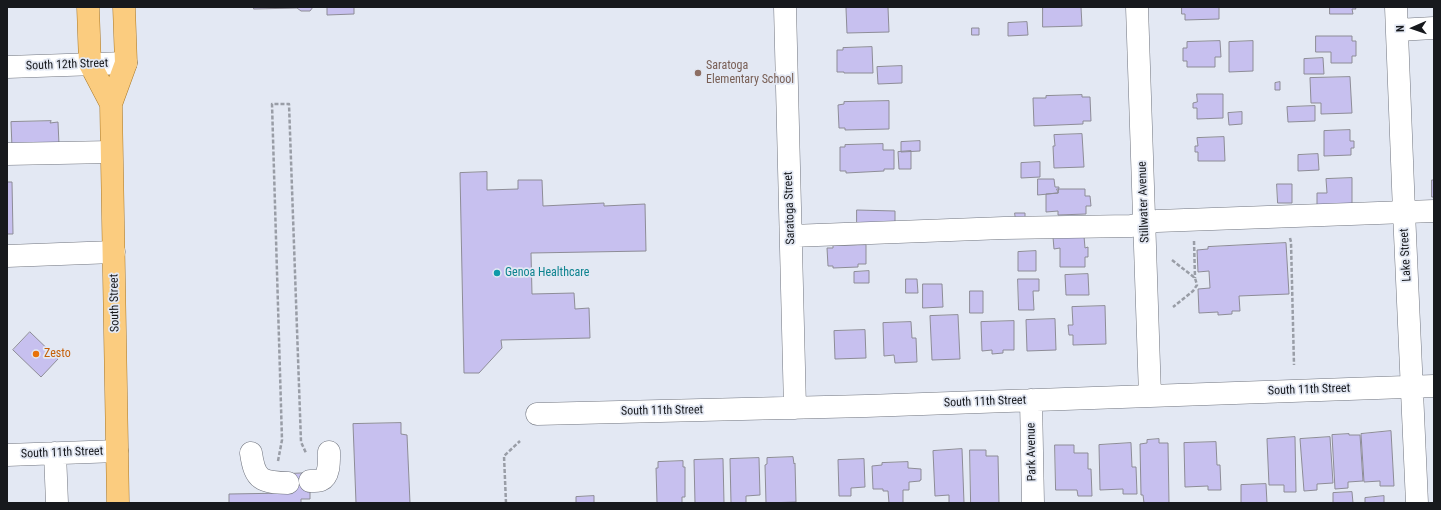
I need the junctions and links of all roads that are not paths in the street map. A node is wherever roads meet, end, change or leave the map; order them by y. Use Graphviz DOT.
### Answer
graph roads {
  1 [pos="88,7"];
  2 [pos="124,7"];
  3 [pos="785,7"];
  4 [pos="1137,7"];
  5 [pos="1396,7"];
  6 [pos="1434,28"];
  7 [pos="1397,30"];
  8 [pos="126,63"];
  9 [pos="90,64"];
  10 [pos="7,66"];
  11 [pos="110,104"];
  12 [pos="112,152"];
  13 [pos="7,154"];
  14 [pos="1434,211"];
  15 [pos="1404,212"];
  16 [pos="1145,223"];
  17 [pos="792,236"];
  18 [pos="114,252"];
  19 [pos="7,256"];
  20 [pos="1434,386"];
  21 [pos="1412,387"];
  22 [pos="1150,396"];
  23 [pos="1030,400"];
  24 [pos="795,408"];
  25 [pos="537,414"];
  26 [pos="117,451"];
  27 [pos="251,453"];
  28 [pos="55,454"];
  29 [pos="7,455"];
  30 [pos="319,455"];
  31 [pos="310,482"];
  32 [pos="288,483"];
  33 [pos="57,503"];
  34 [pos="118,503"];
  35 [pos="1033,503"];
  36 [pos="1418,503"];
  1 -- 9 [label="main road, South Street"];
  2 -- 8 [label="main road, South Street"];
  3 -- 17 [label="street, Saratoga Street"];
  4 -- 16 [label="street, Stillwater Avenue"];
  5 -- 7 [label="street, Lake Street"];
  6 -- 7 [label="street"];
  7 -- 15 [label="street, Lake Street"];
  8 -- 9 [label="street, South 12th Street"];
  8 -- 11 [label="main road, South Street"];
  9 -- 10 [label="street, South 12th Street"];
  9 -- 11 [label="main road, South Street"];
  11 -- 12 [label="main road, South Street"];
  12 -- 13 [label="street"];
  12 -- 18 [label="main road, South Street"];
  14 -- 15 [label="street"];
  15 -- 16 [label="street"];
  15 -- 21 [label="street, Lake Street"];
  16 -- 17 [label="street"];
  16 -- 22 [label="street, Stillwater Avenue"];
  17 -- 24 [label="street, Saratoga Street"];
  18 -- 19 [label="street"];
  18 -- 26 [label="main road, South Street"];
  20 -- 21 [label="street, South 11th Street"];
  21 -- 22 [label="street, South 11th Street"];
  21 -- 36 [label="street, Lake Street"];
  22 -- 23 [label="street, South 11th Street"];
  23 -- 24 [label="street, South 11th Street"];
  23 -- 35 [label="street, Park Avenue"];
  24 -- 25 [label="street, South 11th Street"];
  26 -- 28 [label="street, South 11th Street"];
  26 -- 34 [label="main road, South Street"];
  27 -- 32 [label="street"];
  28 -- 29 [label="street, South 11th Street"];
  28 -- 33 [label="street"];
  30 -- 31 [label="street"];
}
